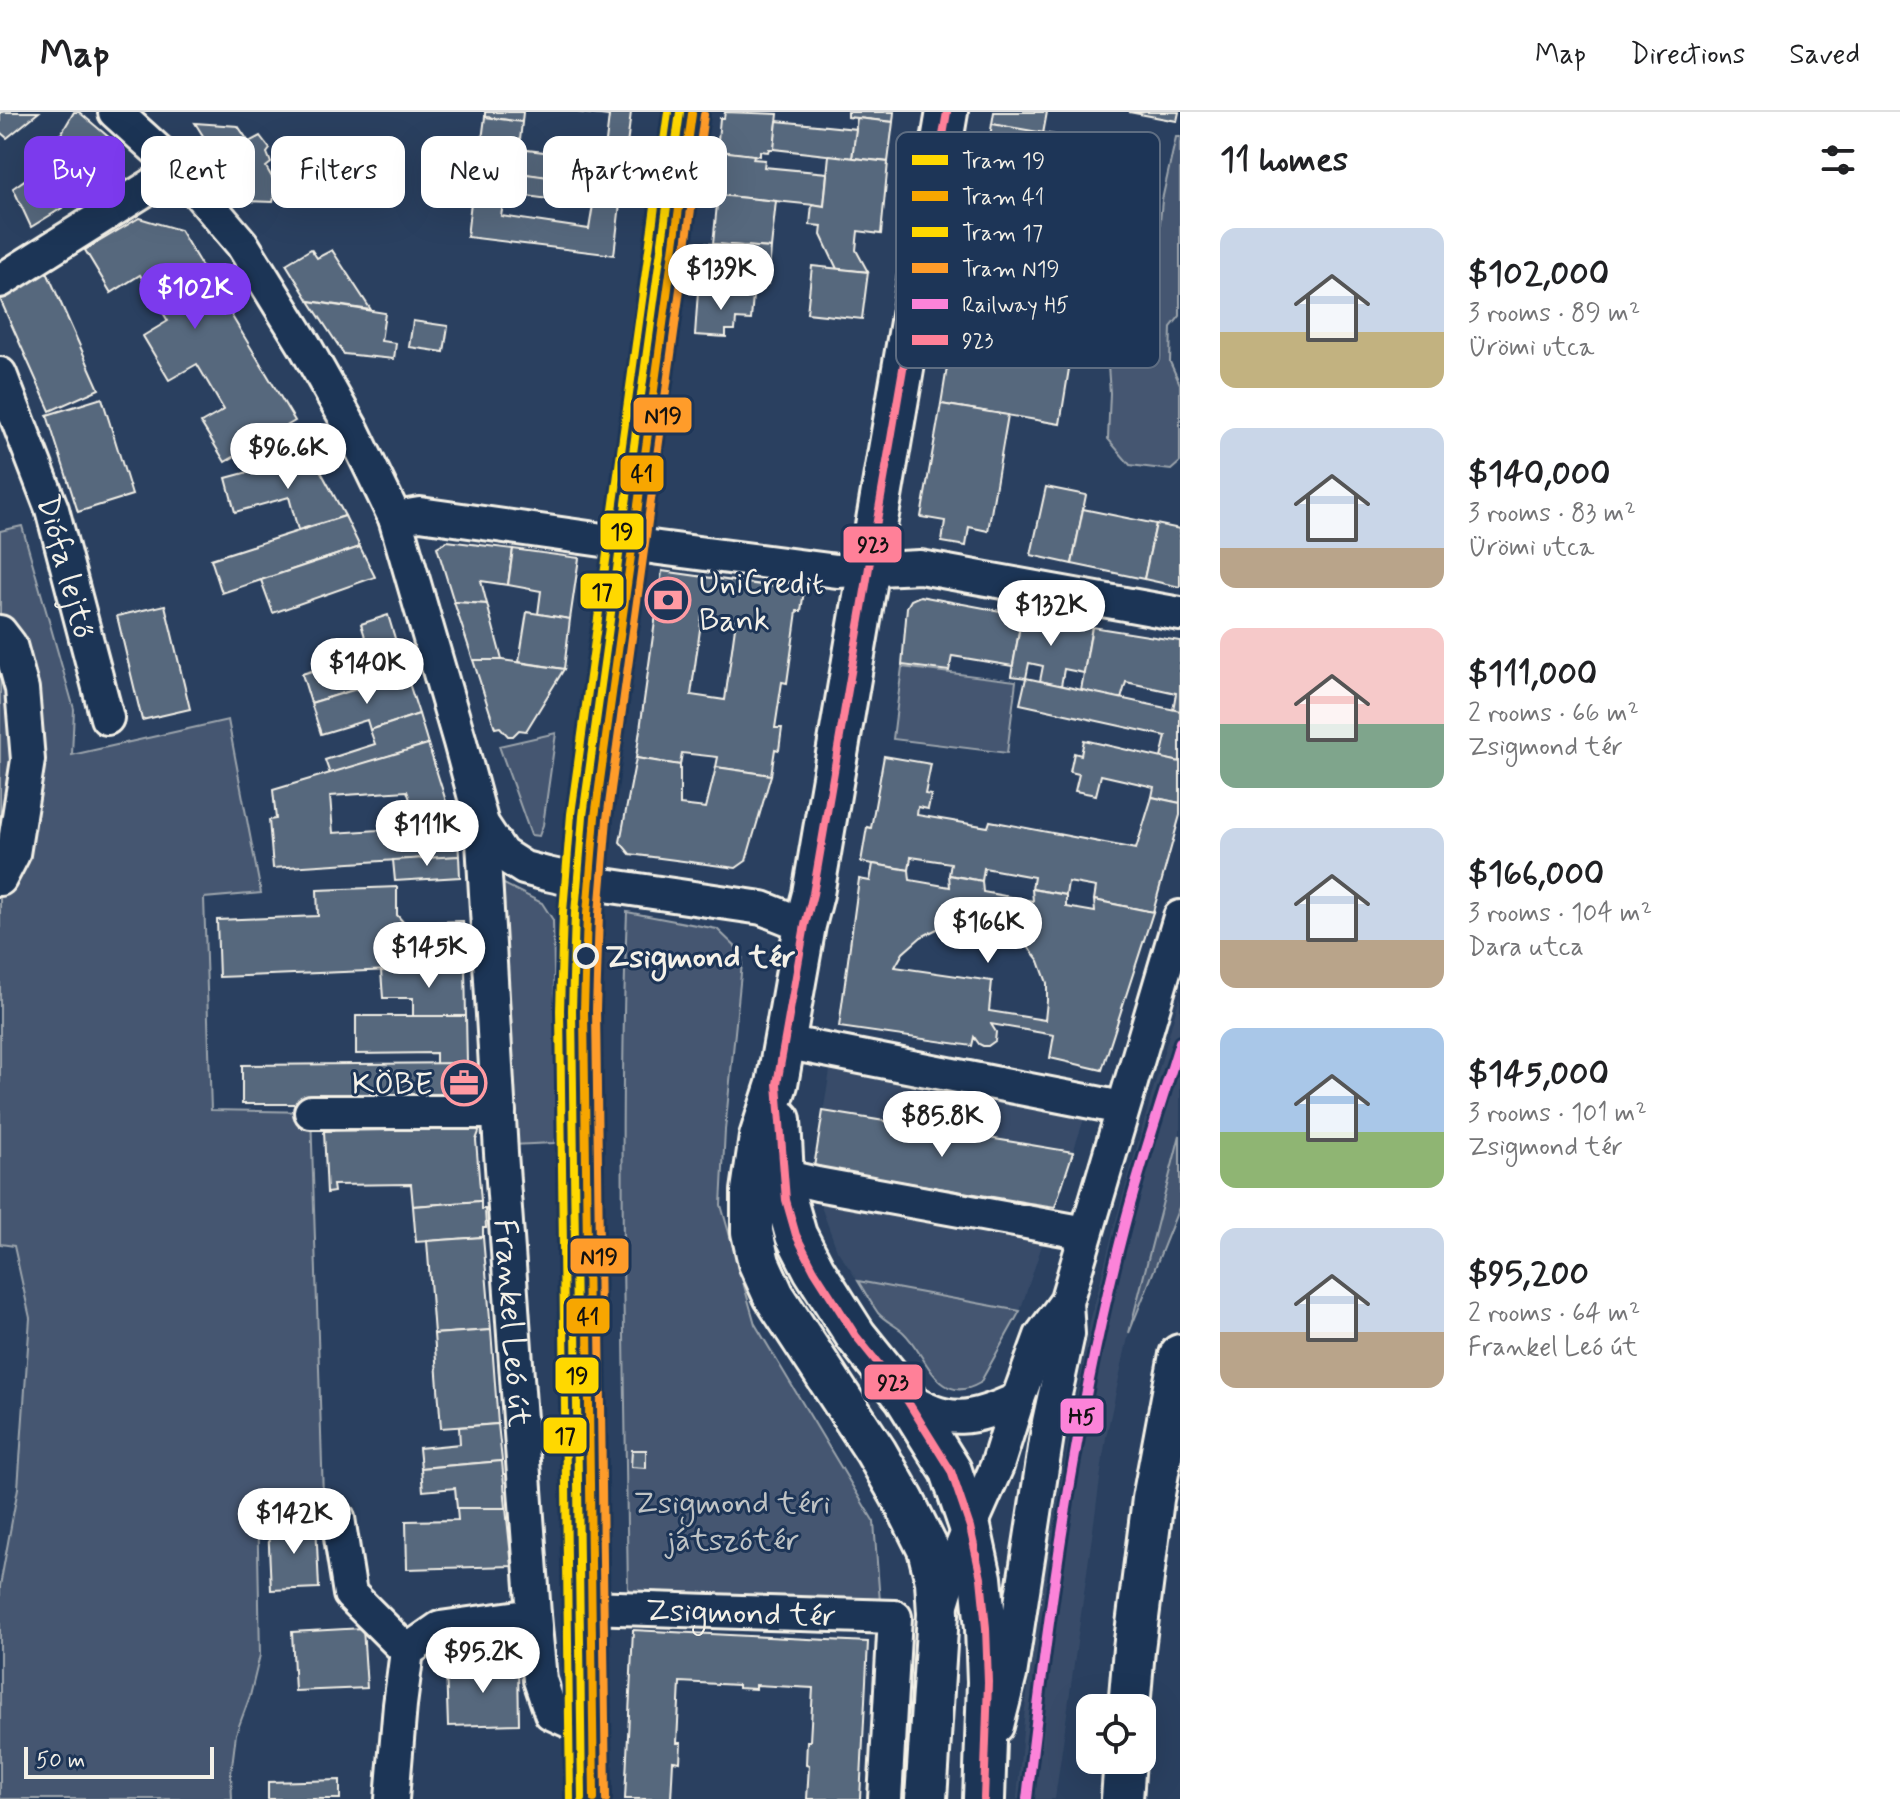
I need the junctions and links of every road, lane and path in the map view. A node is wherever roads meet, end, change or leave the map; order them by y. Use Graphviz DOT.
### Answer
graph roads {
  1 [pos="115,112"];
  2 [pos="686,112"];
  3 [pos="947,112"];
  4 [pos="944,132"];
  5 [pos="142,136"];
  6 [pos="141,192"];
  7 [pos="211,208"];
  8 [pos="0,281"];
  9 [pos="902,368"];
  10 [pos="0,374"];
  11 [pos="395,518"];
  12 [pos="626,543"];
  13 [pos="867,570"];
  14 [pos="1180,614"];
  15 [pos="0,632"];
  16 [pos="107,718"];
  17 [pos="482,824"];
  18 [pos="0,879"];
  19 [pos="584,882"];
  20 [pos="1180,917"];
  21 [pos="805,925"];
  22 [pos="784,1042"];
  23 [pos="777,1084"];
  24 [pos="1122,1108"];
  25 [pos="311,1112"];
  26 [pos="499,1112"];
  27 [pos="783,1176"];
  28 [pos="1086,1233"];
  29 [pos="1066,1302"];
  30 [pos="1180,1355"];
  31 [pos="905,1397"];
  32 [pos="1018,1399"];
  33 [pos="338,1518"];
  34 [pos="970,1527"];
  35 [pos="587,1607"];
  36 [pos="938,1614"];
  37 [pos="534,1615"];
  38 [pos="407,1651"];
  39 [pos="1130,1694"];
  40 [pos="587,1739"];
  41 [pos="1124,1774"];
  42 [pos="985,1784"];
  43 [pos="392,1799"];
  44 [pos="588,1799"];
  45 [pos="885,1799"];
  46 [pos="926,1799"];
  47 [pos="1122,1799"];
  1 -- 5 [label="street"];
  2 -- 12 [label="street"];
  3 -- 4 [label="main road"];
  6 -- 8 [label="street"];
  7 -- 11 [label="street"];
  9 -- 13 [label="main road"];
  10 -- 16 [label="street, Diófa lejtő"];
  11 -- 12 [label="street"];
  11 -- 17 [label="street"];
  12 -- 13 [label="street"];
  12 -- 19 [label="street"];
  13 -- 14 [label="street"];
  13 -- 21 [label="main road"];
  15 -- 18 [label="street"];
  17 -- 19 [label="street"];
  17 -- 26 [label="street"];
  19 -- 21 [label="street"];
  19 -- 35 [label="street"];
  20 -- 24 [label="street"];
  21 -- 22 [label="main road"];
  22 -- 23 [label="main road"];
  22 -- 24 [label="street"];
  23 -- 27 [label="main road"];
  23 -- 36 [label="main road"];
  24 -- 28 [label="street"];
  25 -- 26 [label="street"];
  26 -- 37 [label="street, Frankel Leó út"];
  27 -- 28 [label="street"];
  27 -- 31 [label="main road"];
  28 -- 29 [label="street"];
  29 -- 32 [label="street"];
  29 -- 42 [label="street"];
  30 -- 39 [label="main road"];
  31 -- 32 [label="street"];
  31 -- 34 [label="main road"];
  32 -- 34 [label="street"];
  33 -- 38 [label="street"];
  34 -- 36 [label="street"];
  34 -- 42 [label="main road"];
  35 -- 40 [label="street"];
  35 -- 45 [label="street, Zsigmond tér"];
  36 -- 46 [label="main road"];
  37 -- 38 [label="street"];
  37 -- 40 [label="street, Frankel Leó út"];
  38 -- 43 [label="street"];
  40 -- 44 [label="street"];
  41 -- 47 [label="main road"];
}
